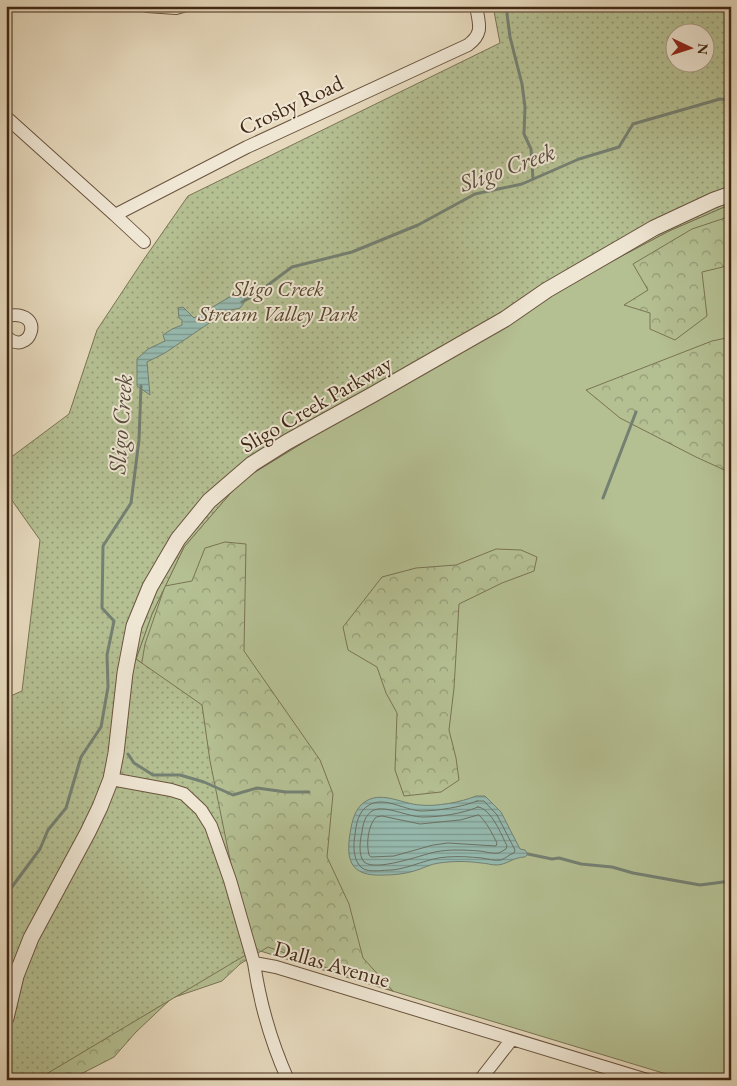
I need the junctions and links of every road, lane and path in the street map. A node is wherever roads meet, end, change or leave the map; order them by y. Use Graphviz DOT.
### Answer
graph roads {
  1 [pos="148,6"];
  2 [pos="183,6"];
  3 [pos="476,6"];
  4 [pos="6,117"];
  5 [pos="731,194"];
  6 [pos="115,214"];
  7 [pos="144,242"];
  8 [pos="6,316"];
  9 [pos="6,336"];
  10 [pos="111,779"];
  11 [pos="254,963"];
  12 [pos="6,1018"];
  13 [pos="512,1039"];
  14 [pos="288,1080"];
  15 [pos="480,1080"];
  16 [pos="647,1080"];
  1 -- 2 [label="street"];
  3 -- 6 [label="street, Crosby Road"];
  4 -- 6 [label="street"];
  5 -- 10 [label="street, Sligo Creek Parkway"];
  6 -- 7 [label="street"];
  8 -- 9 [label="street"];
  10 -- 11 [label="street, Dallas Avenue"];
  10 -- 12 [label="street, Sligo Creek Parkway"];
  11 -- 13 [label="street, Dallas Avenue"];
  11 -- 14 [label="street"];
  13 -- 15 [label="street"];
  13 -- 16 [label="street, Dallas Avenue"];
}
